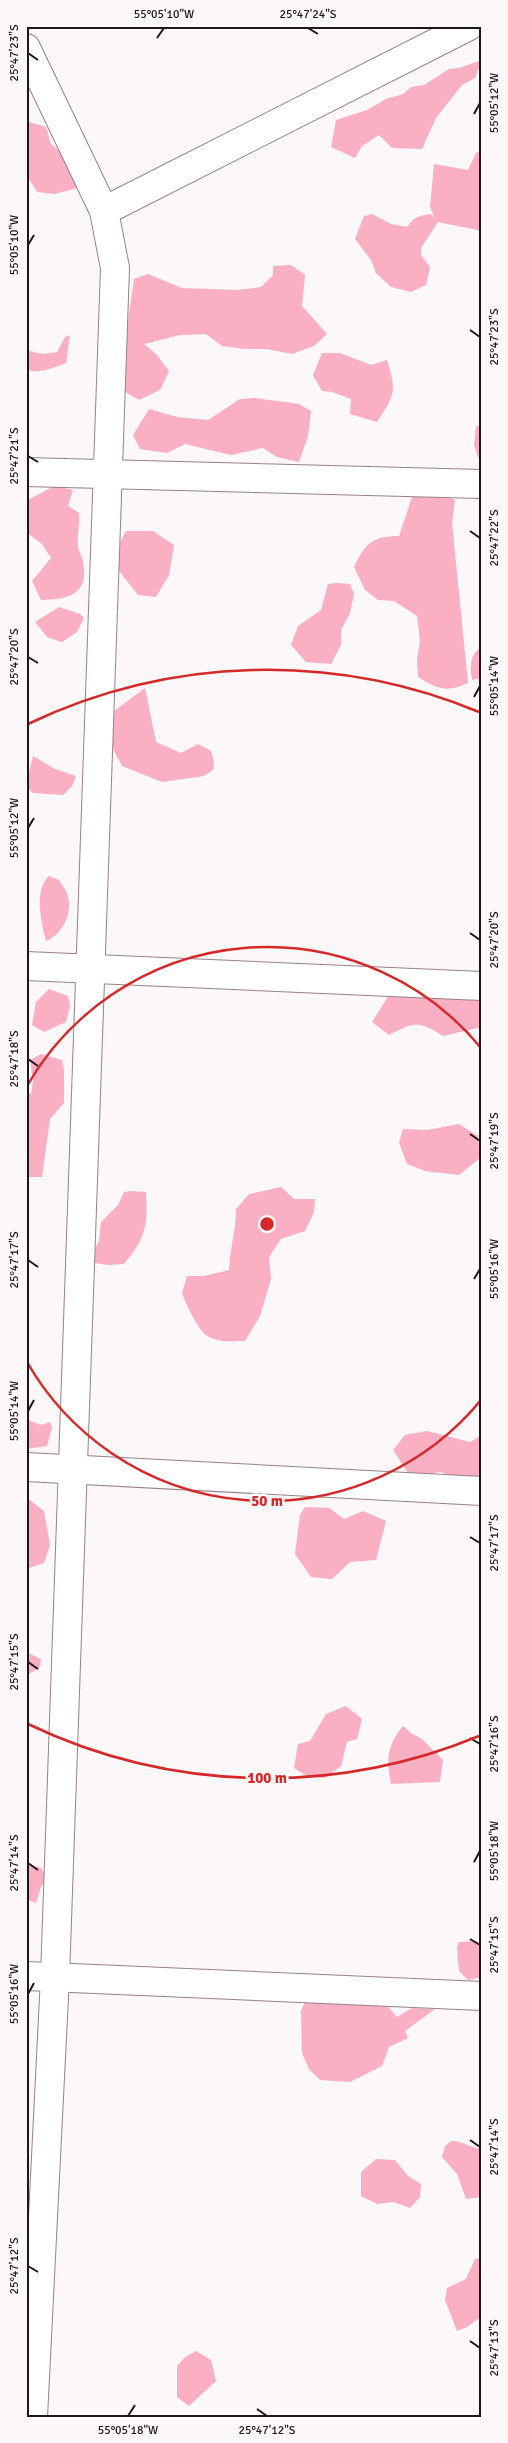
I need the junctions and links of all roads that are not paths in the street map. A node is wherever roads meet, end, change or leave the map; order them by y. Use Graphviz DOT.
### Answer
graph roads {
  1 [pos="469,26"];
  2 [pos="26,48"];
  3 [pos="104,211"];
  4 [pos="26,472"];
  5 [pos="108,475"];
  6 [pos="482,484"];
  7 [pos="26,966"];
  8 [pos="89,969"];
  9 [pos="482,986"];
  10 [pos="26,1467"];
  11 [pos="72,1469"];
  12 [pos="482,1491"];
  13 [pos="26,1976"];
  14 [pos="56,1977"];
  15 [pos="482,1996"];
  16 [pos="33,2417"];
  1 -- 3 [label="street"];
  2 -- 3 [label="street"];
  3 -- 5 [label="street"];
  4 -- 5 [label="street"];
  5 -- 6 [label="street"];
  5 -- 8 [label="street"];
  7 -- 8 [label="street"];
  8 -- 9 [label="street"];
  8 -- 11 [label="street"];
  10 -- 11 [label="street"];
  11 -- 12 [label="street"];
  11 -- 14 [label="street"];
  13 -- 14 [label="street"];
  14 -- 15 [label="street"];
  14 -- 16 [label="street"];
}
